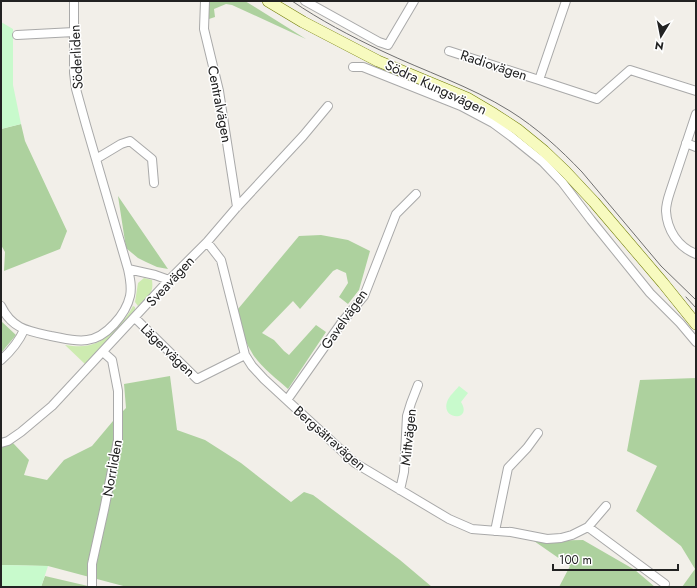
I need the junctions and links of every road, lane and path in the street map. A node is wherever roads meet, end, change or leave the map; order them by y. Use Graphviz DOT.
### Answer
graph roads {
  1 [pos="74,1"];
  2 [pos="205,1"];
  3 [pos="268,1"];
  4 [pos="305,1"];
  5 [pos="414,1"];
  6 [pos="566,1"];
  7 [pos="74,32"];
  8 [pos="17,35"];
  9 [pos="449,50"];
  10 [pos="353,67"];
  11 [pos="539,80"];
  12 [pos="696,91"];
  13 [pos="328,106"];
  14 [pos="696,114"];
  15 [pos="686,143"];
  16 [pos="696,147"];
  17 [pos="96,159"];
  18 [pos="154,182"];
  19 [pos="416,194"];
  20 [pos="238,206"];
  21 [pos="207,242"];
  22 [pos="696,254"];
  23 [pos="128,269"];
  24 [pos="169,280"];
  25 [pos="1,306"];
  26 [pos="135,318"];
  27 [pos="696,324"];
  28 [pos="24,330"];
  29 [pos="696,342"];
  30 [pos="103,352"];
  31 [pos="245,355"];
  32 [pos="1,360"];
  33 [pos="418,385"];
  34 [pos="287,400"];
  35 [pos="538,433"];
  36 [pos="1,443"];
  37 [pos="400,490"];
  38 [pos="606,506"];
  39 [pos="588,527"];
  40 [pos="495,531"];
  41 [pos="665,584"];
  42 [pos="92,587"];
  1 -- 7 [label="street, Söderliden"];
  2 -- 20 [label="street, Centralvägen"];
  3 -- 27 [label="main road, Södra Kungsvägen"];
  4 -- 5 [label="street"];
  6 -- 11 [label="street, Radiovägen"];
  7 -- 8 [label="street"];
  7 -- 17 [label="street, Söderliden"];
  9 -- 11 [label="street, Radiovägen"];
  10 -- 29 [label="street, Södra Kungsvägen"];
  11 -- 12 [label="street, Radiovägen"];
  13 -- 20 [label="street, Sveavägen"];
  14 -- 15 [label="street"];
  15 -- 16 [label="street"];
  15 -- 22 [label="street"];
  17 -- 18 [label="street"];
  17 -- 23 [label="street, Söderliden"];
  19 -- 34 [label="street, Gavelvägen"];
  20 -- 21 [label="street, Sveavägen"];
  21 -- 24 [label="street, Sveavägen"];
  21 -- 31 [label="street, Bergsätravägen"];
  23 -- 24 [label="street"];
  23 -- 28 [label="street, Söderliden"];
  24 -- 26 [label="street, Sveavägen"];
  25 -- 28 [label="street"];
  26 -- 30 [label="street, Sveavägen"];
  26 -- 31 [label="street, Lägervägen"];
  28 -- 32 [label="street"];
  30 -- 36 [label="street, Sveavägen"];
  30 -- 42 [label="street, Norrliden"];
  31 -- 34 [label="street, Bergsätravägen"];
  33 -- 37 [label="street, Mittvägen"];
  34 -- 37 [label="street, Bergsätravägen"];
  35 -- 40 [label="street"];
  37 -- 40 [label="street, Bergsätravägen"];
  38 -- 39 [label="street, Bergsätravägen"];
  39 -- 40 [label="street, Bergsätravägen"];
  39 -- 41 [label="street"];
}
